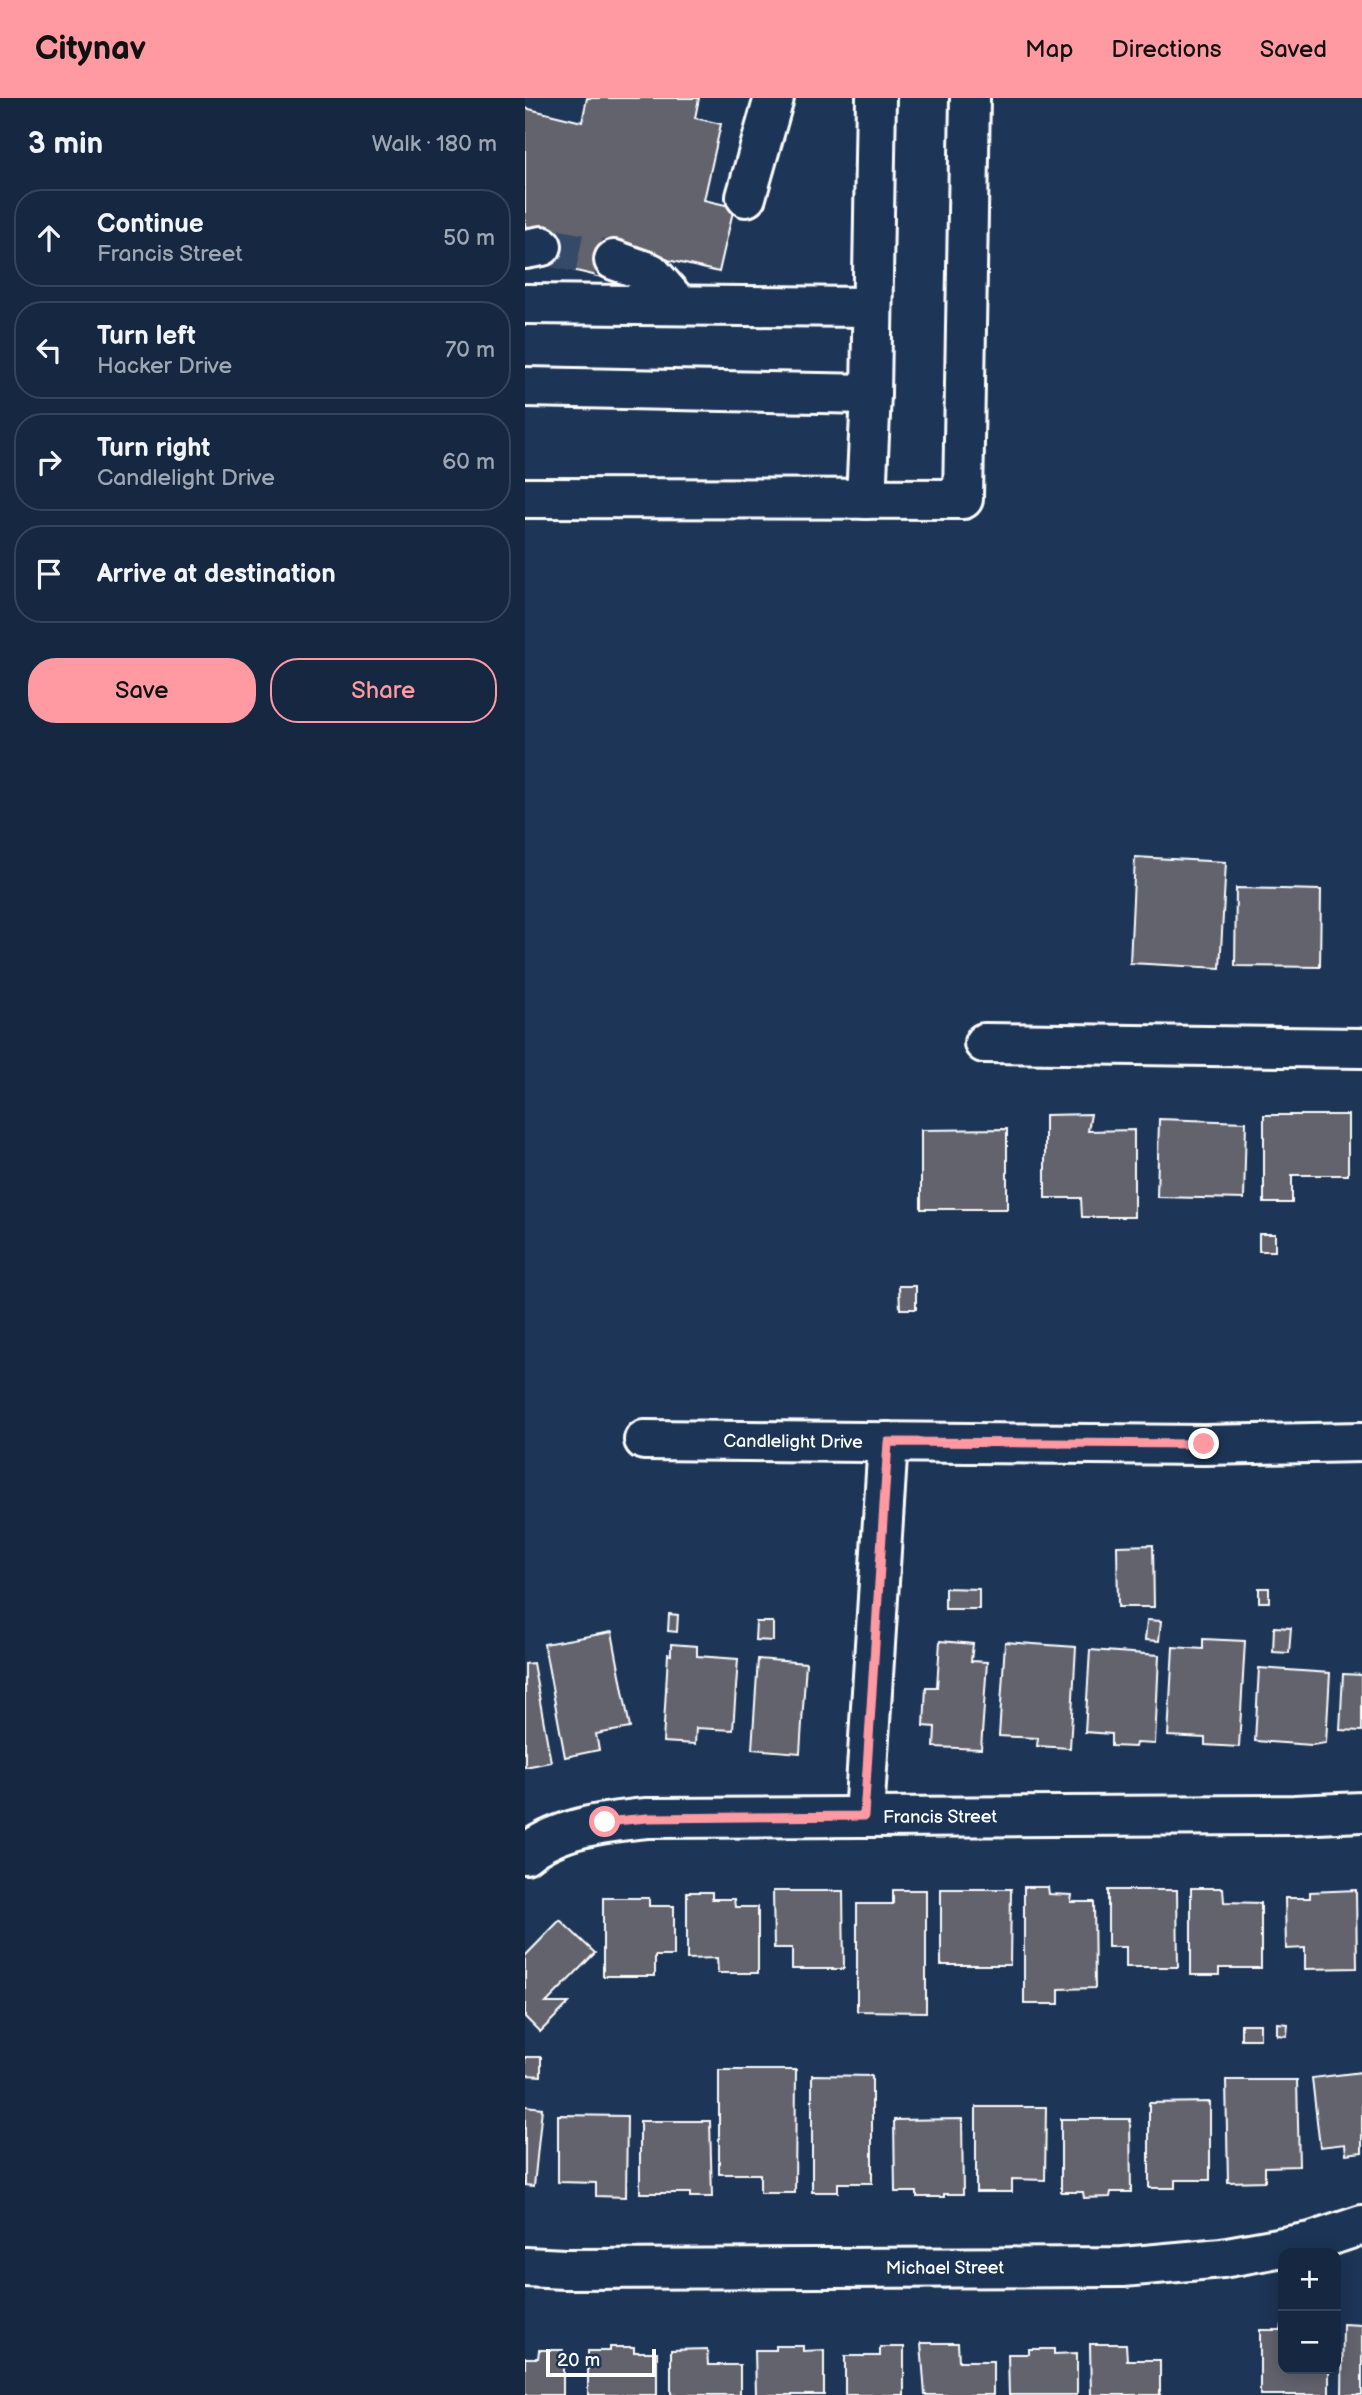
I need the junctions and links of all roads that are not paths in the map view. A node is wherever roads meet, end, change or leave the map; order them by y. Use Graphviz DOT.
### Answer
graph roads {
  1 [pos="774,98"];
  2 [pos="876,98"];
  3 [pos="970,98"];
  4 [pos="746,197"];
  5 [pos="614,260"];
  6 [pos="525,304"];
  7 [pos="679,305"];
  8 [pos="872,307"];
  9 [pos="525,387"];
  10 [pos="871,394"];
  11 [pos="525,498"];
  12 [pos="866,499"];
  13 [pos="984,1043"];
  14 [pos="1362,1048"];
  15 [pos="644,1440"];
  16 [pos="888,1442"];
  17 [pos="1362,1442"];
  18 [pos="1362,1812"];
  19 [pos="864,1816"];
  20 [pos="525,1854"];
  21 [pos="1362,2225"];
  22 [pos="525,2266"];
  1 -- 4 [label="street"];
  2 -- 8 [label="street"];
  3 -- 12 [label="street"];
  5 -- 7 [label="street"];
  6 -- 7 [label="street"];
  7 -- 8 [label="street"];
  8 -- 10 [label="street"];
  9 -- 10 [label="street"];
  10 -- 12 [label="street"];
  11 -- 12 [label="street"];
  13 -- 14 [label="street"];
  15 -- 16 [label="street, Candlelight Drive"];
  16 -- 17 [label="street, Candlelight Drive"];
  16 -- 19 [label="street"];
  18 -- 19 [label="street, Francis Street"];
  19 -- 20 [label="street, Francis Street"];
  21 -- 22 [label="street, Michael Street"];
}
